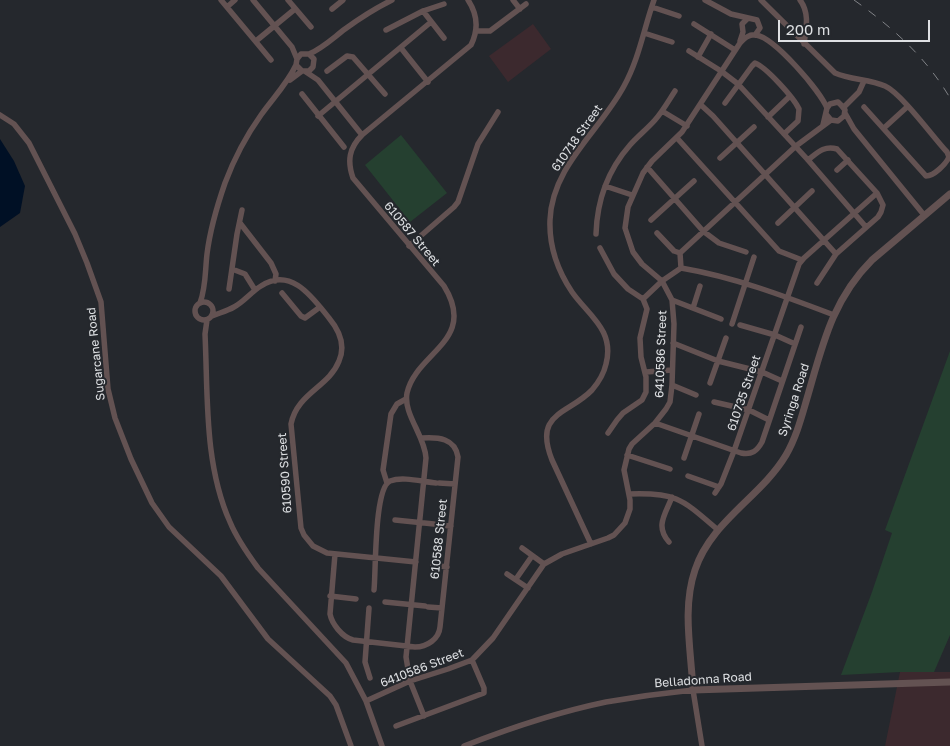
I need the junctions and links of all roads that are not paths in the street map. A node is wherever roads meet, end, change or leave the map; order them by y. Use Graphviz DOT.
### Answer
graph roads {
  1 [pos="221,0"];
  2 [pos="236,0"];
  3 [pos="252,0"];
  4 [pos="288,0"];
  5 [pos="392,0"];
  6 [pos="468,0"];
  7 [pos="513,0"];
  8 [pos="654,0"];
  9 [pos="704,0"];
  10 [pos="761,0"];
  11 [pos="800,0"];
  12 [pos="341,1"];
  13 [pos="444,4"];
  14 [pos="526,4"];
  15 [pos="227,7"];
  16 [pos="652,7"];
  17 [pos="295,9"];
  18 [pos="332,9"];
  19 [pos="520,9"];
  20 [pos="423,11"];
  21 [pos="731,14"];
  22 [pos="679,16"];
  23 [pos="747,19"];
  24 [pos="432,22"];
  25 [pos="694,24"];
  26 [pos="274,26"];
  27 [pos="311,27"];
  28 [pos="760,28"];
  29 [pos="386,30"];
  30 [pos="744,31"];
  31 [pos="477,32"];
  32 [pos="644,33"];
  33 [pos="711,34"];
  34 [pos="755,35"];
  35 [pos="444,38"];
  36 [pos="256,41"];
  37 [pos="672,42"];
  38 [pos="768,42"];
  39 [pos="804,44"];
  40 [pos="292,48"];
  41 [pos="401,48"];
  42 [pos="321,49"];
  43 [pos="735,50"];
  44 [pos="689,51"];
  45 [pos="307,54"];
  46 [pos="698,56"];
  47 [pos="271,60"];
  48 [pos="297,62"];
  49 [pos="314,64"];
  50 [pos="327,71"];
  51 [pos="721,71"];
  52 [pos="304,72"];
  53 [pos="369,74"];
  54 [pos="288,80"];
  55 [pos="318,80"];
  56 [pos="864,81"];
  57 [pos="428,82"];
  58 [pos="738,84"];
  59 [pos="675,91"];
  60 [pos="302,94"];
  61 [pos="385,94"];
  62 [pos="821,95"];
  63 [pos="790,96"];
  64 [pos="850,100"];
  65 [pos="335,102"];
  66 [pos="835,102"];
  67 [pos="725,103"];
  68 [pos="701,105"];
  69 [pos="864,107"];
  70 [pos="907,107"];
  71 [pos="844,110"];
  72 [pos="662,111"];
  73 [pos="827,111"];
  74 [pos="498,112"];
  75 [pos="0,115"];
  76 [pos="318,116"];
  77 [pos="768,117"];
  78 [pos="835,120"];
  79 [pos="823,125"];
  80 [pos="687,126"];
  81 [pos="754,127"];
  82 [pos="884,128"];
  83 [pos="854,129"];
  84 [pos="784,134"];
  85 [pos="362,135"];
  86 [pos="677,138"];
  87 [pos="737,143"];
  88 [pos="796,146"];
  89 [pos="344,147"];
  90 [pos="720,158"];
  91 [pos="808,160"];
  92 [pos="848,160"];
  93 [pos="647,167"];
  94 [pos="837,170"];
  95 [pos="764,175"];
  96 [pos="694,181"];
  97 [pos="605,186"];
  98 [pos="812,191"];
  99 [pos="877,193"];
  100 [pos="950,194"];
  101 [pos="632,195"];
  102 [pos="674,198"];
  103 [pos="734,203"];
  104 [pos="794,208"];
  105 [pos="242,210"];
  106 [pos="854,213"];
  107 [pos="924,215"];
  108 [pos="651,220"];
  109 [pos="240,223"];
  110 [pos="778,223"];
  111 [pos="866,227"];
  112 [pos="703,231"];
  113 [pos="657,233"];
  114 [pos="596,234"];
  115 [pos="824,240"];
  116 [pos="410,246"];
  117 [pos="600,248"];
  118 [pos="746,252"];
  119 [pos="680,253"];
  120 [pos="836,254"];
  121 [pos="754,257"];
  122 [pos="802,260"];
  123 [pos="681,268"];
  124 [pos="232,269"];
  125 [pos="275,281"];
  126 [pos="662,281"];
  127 [pos="817,283"];
  128 [pos="746,284"];
  129 [pos="700,286"];
  130 [pos="229,289"];
  131 [pos="204,290"];
  132 [pos="255,290"];
  133 [pos="282,293"];
  134 [pos="787,297"];
  135 [pos="643,299"];
  136 [pos="672,300"];
  137 [pos="200,303"];
  138 [pos="210,305"];
  139 [pos="320,307"];
  140 [pos="693,308"];
  141 [pos="226,310"];
  142 [pos="834,315"];
  143 [pos="210,318"];
  144 [pos="198,319"];
  145 [pos="721,319"];
  146 [pos="732,324"];
  147 [pos="740,325"];
  148 [pos="801,327"];
  149 [pos="205,334"];
  150 [pos="775,335"];
  151 [pos="726,338"];
  152 [pos="673,343"];
  153 [pos="795,344"];
  154 [pos="718,361"];
  155 [pos="672,370"];
  156 [pos="646,372"];
  157 [pos="762,372"];
  158 [pos="782,381"];
  159 [pos="710,383"];
  160 [pos="672,385"];
  161 [pos="696,395"];
  162 [pos="406,399"];
  163 [pos="714,402"];
  164 [pos="749,410"];
  165 [pos="700,414"];
  166 [pos="769,420"];
  167 [pos="655,423"];
  168 [pos="608,433"];
  169 [pos="692,436"];
  170 [pos="422,438"];
  171 [pos="734,451"];
  172 [pos="627,455"];
  173 [pos="684,458"];
  174 [pos="670,469"];
  175 [pos="688,476"];
  176 [pos="424,482"];
  177 [pos="387,483"];
  178 [pos="456,484"];
  179 [pos="720,487"];
  180 [pos="715,493"];
  181 [pos="629,494"];
  182 [pos="672,497"];
  183 [pos="395,520"];
  184 [pos="420,522"];
  185 [pos="451,526"];
  186 [pos="718,530"];
  187 [pos="669,542"];
  188 [pos="591,544"];
  189 [pos="522,548"];
  190 [pos="335,554"];
  191 [pos="532,556"];
  192 [pos="376,558"];
  193 [pos="416,562"];
  194 [pos="544,564"];
  195 [pos="433,565"];
  196 [pos="446,567"];
  197 [pos="507,574"];
  198 [pos="516,579"];
  199 [pos="528,588"];
  200 [pos="374,590"];
  201 [pos="330,596"];
  202 [pos="356,599"];
  203 [pos="385,602"];
  204 [pos="411,604"];
  205 [pos="370,608"];
  206 [pos="442,608"];
  207 [pos="367,641"];
  208 [pos="408,646"];
  209 [pos="472,660"];
  210 [pos="370,678"];
  211 [pos="410,681"];
  212 [pos="948,683"];
  213 [pos="693,690"];
  214 [pos="366,701"];
  215 [pos="424,716"];
  216 [pos="396,726"];
  217 [pos="351,746"];
  218 [pos="382,746"];
  219 [pos="464,746"];
  220 [pos="702,746"];
  1 -- 15 [label="street"];
  2 -- 15 [label="street"];
  3 -- 26 [label="street"];
  4 -- 17 [label="street"];
  5 -- 42 [label="street"];
  6 -- 31 [label="street"];
  7 -- 19 [label="street"];
  8 -- 16 [label="street, 610718 Street"];
  9 -- 21 [label="street"];
  10 -- 39 [label="street"];
  11 -- 39 [label="street"];
  12 -- 18 [label="street"];
  13 -- 20 [label="street"];
  14 -- 19 [label="street"];
  15 -- 36 [label="street"];
  16 -- 22 [label="street"];
  16 -- 32 [label="street, 610718 Street"];
  17 -- 26 [label="street"];
  17 -- 27 [label="street"];
  19 -- 31 [label="street"];
  20 -- 24 [label="street"];
  20 -- 29 [label="street"];
  21 -- 23 [label="street"];
  21 -- 30 [label="street"];
  23 -- 28 [label="street"];
  23 -- 30 [label="street"];
  24 -- 35 [label="street"];
  24 -- 41 [label="street"];
  25 -- 33 [label="street"];
  26 -- 36 [label="street"];
  26 -- 40 [label="street"];
  28 -- 34 [label="street"];
  28 -- 38 [label="street"];
  30 -- 34 [label="street"];
  30 -- 43 [label="street, 6410586 Street"];
  31 -- 57 [label="street, 610587 Street"];
  32 -- 37 [label="street"];
  32 -- 188 [label="street, 610718 Street"];
  33 -- 43 [label="street"];
  33 -- 46 [label="street"];
  34 -- 38 [label="street"];
  36 -- 47 [label="street"];
  38 -- 62 [label="street"];
  39 -- 56 [label="street"];
  40 -- 45 [label="street"];
  40 -- 48 [label="street"];
  41 -- 53 [label="street"];
  41 -- 57 [label="street"];
  42 -- 45 [label="street"];
  42 -- 49 [label="street"];
  43 -- 51 [label="street, 6410586 Street"];
  44 -- 46 [label="street"];
  45 -- 48 [label="street"];
  45 -- 49 [label="street"];
  46 -- 51 [label="street"];
  48 -- 52 [label="street"];
  48 -- 54 [label="street"];
  49 -- 52 [label="street"];
  49 -- 55 [label="street"];
  50 -- 53 [label="street"];
  51 -- 58 [label="street"];
  51 -- 68 [label="street, 6410586 Street"];
  52 -- 54 [label="street"];
  52 -- 55 [label="street"];
  53 -- 61 [label="street"];
  53 -- 65 [label="street"];
  54 -- 131 [label="street"];
  55 -- 65 [label="street"];
  56 -- 64 [label="street"];
  56 -- 70 [label="street"];
  57 -- 85 [label="street, 610587 Street"];
  58 -- 63 [label="street"];
  58 -- 67 [label="street"];
  58 -- 77 [label="street"];
  59 -- 72 [label="street"];
  60 -- 76 [label="street"];
  62 -- 66 [label="street"];
  62 -- 73 [label="street"];
  63 -- 77 [label="street"];
  63 -- 84 [label="street"];
  64 -- 66 [label="street"];
  64 -- 71 [label="street"];
  65 -- 76 [label="street"];
  65 -- 85 [label="street"];
  66 -- 71 [label="street"];
  66 -- 73 [label="street"];
  68 -- 80 [label="street, 6410586 Street"];
  68 -- 87 [label="street"];
  69 -- 82 [label="street"];
  70 -- 82 [label="street"];
  70 -- 82 [label="street"];
  71 -- 78 [label="street"];
  71 -- 83 [label="street"];
  72 -- 80 [label="street"];
  72 -- 97 [label="street"];
  73 -- 78 [label="street"];
  73 -- 79 [label="street"];
  74 -- 116 [label="street"];
  75 -- 217 [label="street, Sugarcane Road"];
  76 -- 89 [label="street"];
  77 -- 84 [label="street"];
  78 -- 79 [label="street"];
  78 -- 83 [label="street"];
  79 -- 88 [label="street"];
  80 -- 86 [label="street, 6410586 Street"];
  81 -- 87 [label="street"];
  83 -- 107 [label="street"];
  84 -- 88 [label="street"];
  85 -- 116 [label="street, 610587 Street"];
  86 -- 93 [label="street, 6410586 Street"];
  86 -- 103 [label="street"];
  87 -- 90 [label="street"];
  87 -- 95 [label="street"];
  88 -- 91 [label="street"];
  88 -- 95 [label="street"];
  91 -- 92 [label="street"];
  91 -- 106 [label="street"];
  92 -- 94 [label="street"];
  92 -- 99 [label="street"];
  93 -- 101 [label="street, 6410586 Street"];
  93 -- 102 [label="street"];
  95 -- 103 [label="street"];
  95 -- 104 [label="street"];
  96 -- 102 [label="street"];
  97 -- 101 [label="street"];
  97 -- 114 [label="street"];
  98 -- 104 [label="street"];
  99 -- 106 [label="street"];
  99 -- 111 [label="street"];
  100 -- 107 [label="street, Syringa Road"];
  101 -- 126 [label="street, 6410586 Street"];
  102 -- 108 [label="street"];
  102 -- 112 [label="street"];
  103 -- 112 [label="street"];
  103 -- 122 [label="street"];
  104 -- 110 [label="street"];
  104 -- 115 [label="street"];
  105 -- 109 [label="street"];
  106 -- 111 [label="street"];
  106 -- 115 [label="street"];
  107 -- 142 [label="street, Syringa Road"];
  109 -- 124 [label="street"];
  109 -- 125 [label="street"];
  111 -- 120 [label="street"];
  112 -- 118 [label="street"];
  112 -- 119 [label="street"];
  113 -- 119 [label="street"];
  115 -- 120 [label="street"];
  115 -- 122 [label="street"];
  116 -- 162 [label="street, 610587 Street"];
  117 -- 135 [label="street"];
  119 -- 123 [label="street"];
  120 -- 127 [label="street"];
  121 -- 128 [label="street"];
  122 -- 134 [label="street, 610735 Street"];
  123 -- 126 [label="street"];
  123 -- 128 [label="street"];
  124 -- 130 [label="street"];
  124 -- 132 [label="street"];
  125 -- 132 [label="street"];
  125 -- 139 [label="street, 610590 Street"];
  126 -- 135 [label="street"];
  126 -- 136 [label="street, 6410586 Street"];
  128 -- 134 [label="street"];
  128 -- 146 [label="street"];
  129 -- 140 [label="street"];
  131 -- 137 [label="street"];
  131 -- 138 [label="street"];
  132 -- 141 [label="street"];
  133 -- 139 [label="street"];
  134 -- 142 [label="street"];
  134 -- 150 [label="street, 610735 Street"];
  135 -- 156 [label="street"];
  136 -- 140 [label="street"];
  136 -- 152 [label="street, 6410586 Street"];
  137 -- 138 [label="street"];
  137 -- 144 [label="street"];
  138 -- 141 [label="street"];
  138 -- 143 [label="street"];
  139 -- 190 [label="street, 610590 Street"];
  140 -- 145 [label="street"];
  141 -- 143 [label="street"];
  142 -- 186 [label="street, Syringa Road"];
  143 -- 144 [label="street"];
  143 -- 149 [label="street"];
  144 -- 149 [label="street"];
  147 -- 150 [label="street"];
  148 -- 153 [label="street"];
  149 -- 214 [label="street"];
  150 -- 153 [label="street"];
  150 -- 157 [label="street, 610735 Street"];
  151 -- 154 [label="street"];
  152 -- 154 [label="street"];
  152 -- 155 [label="street, 6410586 Street"];
  153 -- 158 [label="street"];
  154 -- 157 [label="street"];
  154 -- 159 [label="street"];
  155 -- 156 [label="street"];
  155 -- 160 [label="street, 6410586 Street"];
  156 -- 168 [label="street"];
  157 -- 158 [label="street"];
  157 -- 164 [label="street, 610735 Street"];
  158 -- 166 [label="street"];
  160 -- 161 [label="street"];
  160 -- 167 [label="street, 6410586 Street"];
  162 -- 170 [label="street"];
  162 -- 177 [label="street"];
  163 -- 164 [label="street"];
  164 -- 166 [label="street"];
  164 -- 171 [label="street, 610735 Street"];
  165 -- 169 [label="street"];
  166 -- 171 [label="street"];
  167 -- 169 [label="street"];
  167 -- 172 [label="street, 6410586 Street"];
  169 -- 171 [label="street"];
  169 -- 173 [label="street"];
  170 -- 176 [label="street"];
  170 -- 178 [label="street, 610588 Street"];
  171 -- 179 [label="street, 610735 Street"];
  172 -- 174 [label="street"];
  172 -- 181 [label="street, 6410586 Street"];
  175 -- 179 [label="street"];
  176 -- 177 [label="street"];
  176 -- 178 [label="street"];
  176 -- 184 [label="street"];
  177 -- 192 [label="street"];
  178 -- 185 [label="street, 610588 Street"];
  179 -- 180 [label="street, 610735 Street"];
  181 -- 182 [label="street"];
  181 -- 188 [label="street, 6410586 Street"];
  182 -- 186 [label="street"];
  182 -- 187 [label="street"];
  183 -- 184 [label="street"];
  184 -- 185 [label="street"];
  184 -- 193 [label="street"];
  185 -- 196 [label="street, 610588 Street"];
  186 -- 213 [label="street, Syringa Road"];
  188 -- 194 [label="street, 6410586 Street"];
  189 -- 191 [label="street"];
  190 -- 192 [label="street, 610590 Street"];
  190 -- 201 [label="street, 610588 Street"];
  191 -- 194 [label="street"];
  191 -- 198 [label="street"];
  192 -- 193 [label="street, 610590 Street"];
  192 -- 200 [label="street"];
  193 -- 204 [label="street"];
  194 -- 199 [label="street, 6410586 Street"];
  195 -- 196 [label="street"];
  196 -- 206 [label="street, 610588 Street"];
  197 -- 198 [label="street"];
  198 -- 199 [label="street"];
  199 -- 209 [label="street, 6410586 Street"];
  201 -- 202 [label="street"];
  201 -- 207 [label="street, 610588 Street"];
  203 -- 204 [label="street"];
  204 -- 206 [label="street"];
  204 -- 208 [label="street"];
  205 -- 207 [label="street"];
  206 -- 208 [label="street, 610588 Street"];
  207 -- 208 [label="street, 610588 Street"];
  207 -- 210 [label="street"];
  208 -- 211 [label="street"];
  209 -- 211 [label="street, 6410586 Street"];
  209 -- 215 [label="street"];
  211 -- 214 [label="street, 6410586 Street"];
  211 -- 215 [label="street"];
  212 -- 213 [label="street, Belladonna Road"];
  213 -- 219 [label="street, Belladonna Road"];
  213 -- 220 [label="street"];
  214 -- 218 [label="street"];
  215 -- 216 [label="street"];
}
